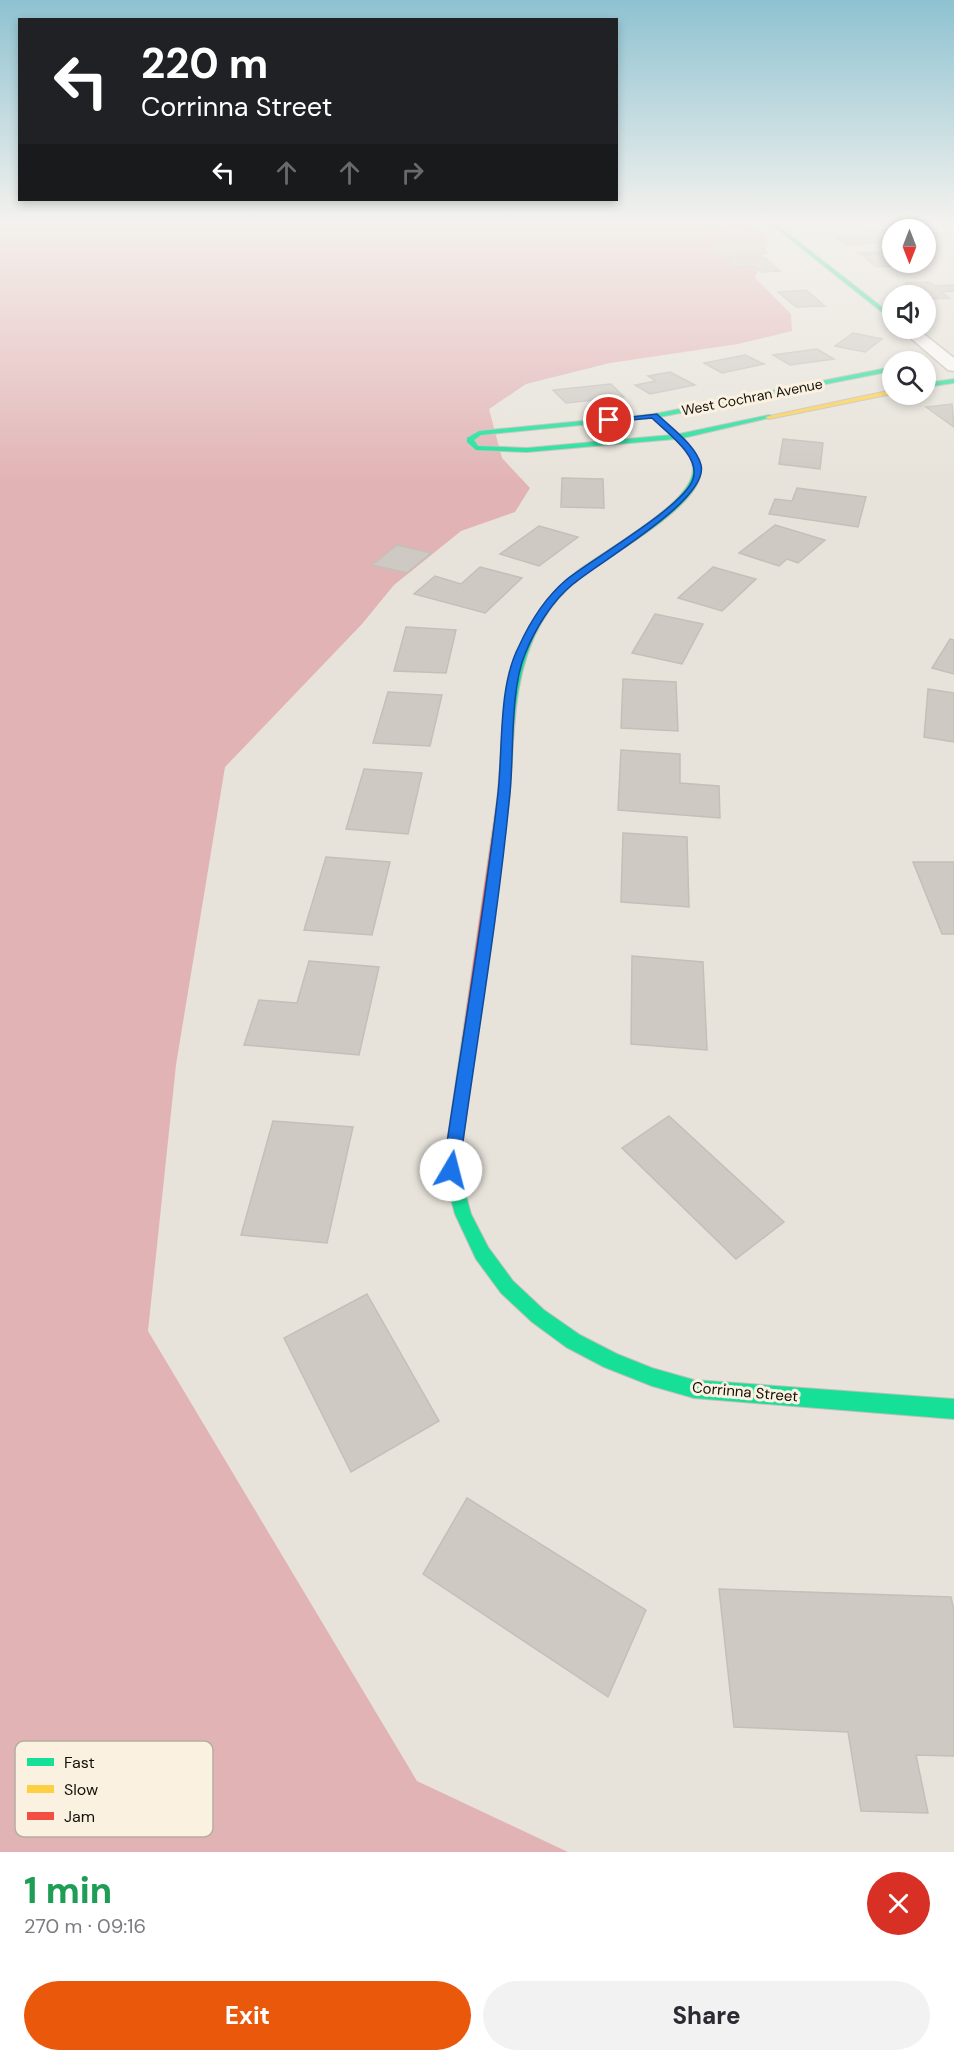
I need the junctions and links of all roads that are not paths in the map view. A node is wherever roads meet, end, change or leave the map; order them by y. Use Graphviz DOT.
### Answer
graph roads {
  1 [pos="920,339"];
  2 [pos="952,363"];
  3 [pos="936,364"];
  4 [pos="882,371"];
  5 [pos="954,381"];
  6 [pos="936,384"];
  7 [pos="882,394"];
  8 [pos="654,416"];
  9 [pos="675,437"];
  10 [pos="954,1409"];
  1 -- 2 [label="street"];
  2 -- 3 [label="street"];
  4 -- 8 [label="street, West Cochran Avenue"];
  5 -- 6 [label="street"];
  7 -- 9 [label="street, West Cochran Avenue"];
  8 -- 9 [label="street, Corrinna Street"];
  8 -- 9 [label="street, West Cochran Avenue"];
  9 -- 10 [label="street, Corrinna Street"];
}
